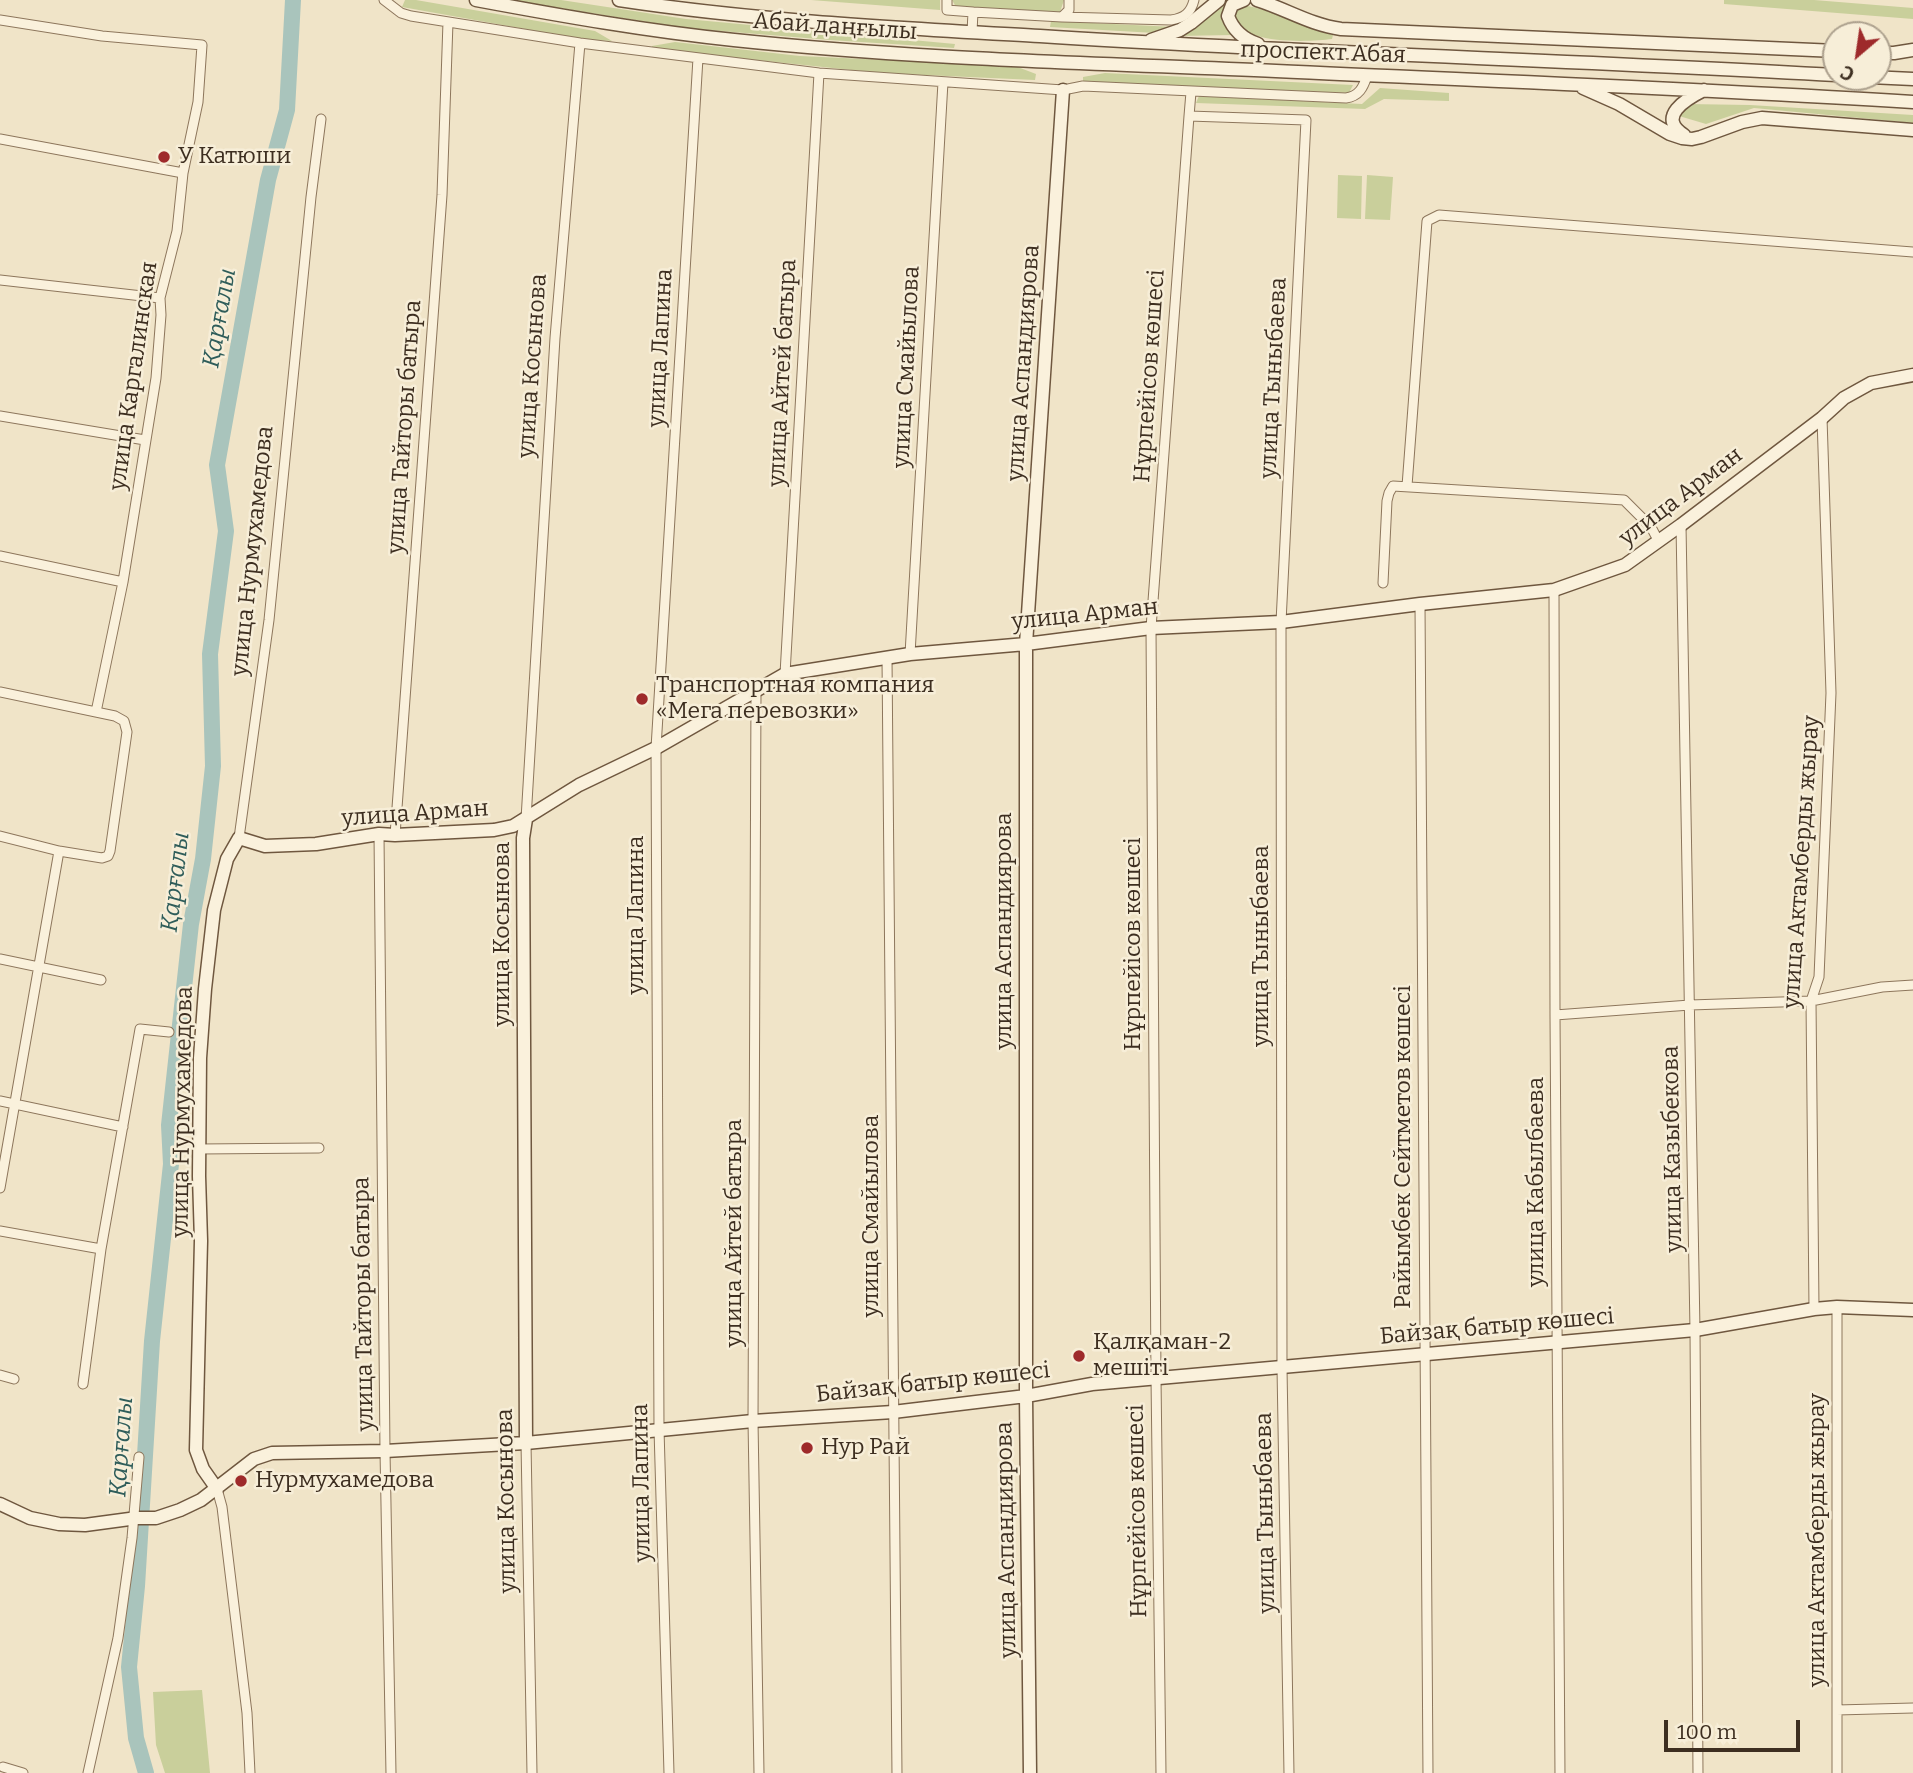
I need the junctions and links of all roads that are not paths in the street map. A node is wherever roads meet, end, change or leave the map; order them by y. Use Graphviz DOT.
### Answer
graph roads {
  1 [pos="384,0"];
  2 [pos="476,0"];
  3 [pos="619,0"];
  4 [pos="1069,0"];
  5 [pos="1194,0"];
  6 [pos="1219,0"];
  7 [pos="1244,0"];
  8 [pos="1257,0"];
  9 [pos="947,5"];
  10 [pos="973,12"];
  11 [pos="1062,17"];
  12 [pos="0,20"];
  13 [pos="447,22"];
  14 [pos="972,32"];
  15 [pos="580,43"];
  16 [pos="1143,43"];
  17 [pos="1278,48"];
  18 [pos="1822,50"];
  19 [pos="1913,50"];
  20 [pos="1892,53"];
  21 [pos="698,58"];
  22 [pos="1193,69"];
  23 [pos="819,73"];
  24 [pos="1822,74"];
  25 [pos="1367,76"];
  26 [pos="1892,78"];
  27 [pos="1913,79"];
  28 [pos="943,82"];
  29 [pos="1573,84"];
  30 [pos="1063,89"];
  31 [pos="1704,89"];
  32 [pos="1191,92"];
  33 [pos="1913,102"];
  34 [pos="1189,116"];
  35 [pos="321,118"];
  36 [pos="1913,130"];
  37 [pos="0,139"];
  38 [pos="1692,139"];
  39 [pos="184,173"];
  40 [pos="1913,252"];
  41 [pos="0,280"];
  42 [pos="160,298"];
  43 [pos="1913,375"];
  44 [pos="0,416"];
  45 [pos="1822,418"];
  46 [pos="145,440"];
  47 [pos="1407,486"];
  48 [pos="1681,525"];
  49 [pos="1659,542"];
  50 [pos="0,556"];
  51 [pos="123,582"];
  52 [pos="1383,583"];
  53 [pos="1554,590"];
  54 [pos="1420,604"];
  55 [pos="1281,622"];
  56 [pos="1152,628"];
  57 [pos="1026,643"];
  58 [pos="910,654"];
  59 [pos="887,658"];
  60 [pos="785,674"];
  61 [pos="0,692"];
  62 [pos="756,692"];
  63 [pos="96,712"];
  64 [pos="656,748"];
  65 [pos="526,819"];
  66 [pos="379,834"];
  67 [pos="395,835"];
  68 [pos="0,836"];
  69 [pos="239,838"];
  70 [pos="59,851"];
  71 [pos="0,959"];
  72 [pos="39,967"];
  73 [pos="101,980"];
  74 [pos="1913,985"];
  75 [pos="1811,1001"];
  76 [pos="1690,1006"];
  77 [pos="1555,1015"];
  78 [pos="169,1031"];
  79 [pos="0,1101"];
  80 [pos="15,1105"];
  81 [pos="123,1127"];
  82 [pos="319,1148"];
  83 [pos="199,1149"];
  84 [pos="0,1188"];
  85 [pos="0,1231"];
  86 [pos="101,1249"];
  87 [pos="1837,1307"];
  88 [pos="1814,1308"];
  89 [pos="1913,1310"];
  90 [pos="1695,1330"];
  91 [pos="1557,1342"];
  92 [pos="1424,1355"];
  93 [pos="1282,1367"];
  94 [pos="0,1376"];
  95 [pos="1156,1378"];
  96 [pos="14,1379"];
  97 [pos="83,1384"];
  98 [pos="1026,1396"];
  99 [pos="892,1412"];
  100 [pos="753,1421"];
  101 [pos="659,1429"];
  102 [pos="526,1443"];
  103 [pos="385,1451"];
  104 [pos="139,1457"];
  105 [pos="217,1489"];
  106 [pos="0,1504"];
  107 [pos="135,1518"];
  108 [pos="1913,1708"];
  109 [pos="1837,1710"];
  110 [pos="3,1767"];
  111 [pos="23,1773"];
  112 [pos="89,1773"];
  113 [pos="250,1773"];
  114 [pos="391,1773"];
  115 [pos="532,1773"];
  116 [pos="670,1773"];
  117 [pos="759,1773"];
  118 [pos="897,1773"];
  119 [pos="1030,1773"];
  120 [pos="1161,1773"];
  121 [pos="1289,1773"];
  122 [pos="1429,1773"];
  123 [pos="1560,1773"];
  124 [pos="1698,1773"];
  125 [pos="1837,1773"];
  1 -- 13 [label="street"];
  2 -- 22 [label="street, Абай даңғылы"];
  3 -- 14 [label="street, Абай даңғылы"];
  4 -- 11 [label="street"];
  5 -- 11 [label="street"];
  6 -- 16 [label="street"];
  7 -- 17 [label="street"];
  8 -- 18 [label="street"];
  9 -- 10 [label="street"];
  10 -- 11 [label="street"];
  10 -- 14 [label="street"];
  12 -- 39 [label="street, улица Каргалинская"];
  13 -- 15 [label="street"];
  13 -- 67 [label="street, улица Тайторы батыра"];
  14 -- 16 [label="street, Абай даңғылы"];
  15 -- 21 [label="street"];
  15 -- 65 [label="street, улица Косынова"];
  16 -- 17 [label="street, Абай даңғылы"];
  17 -- 24 [label="street, Абай даңғылы"];
  19 -- 20 [label="street"];
  21 -- 23 [label="street"];
  21 -- 64 [label="street, улица Лапина"];
  22 -- 25 [label="street, проспект Абая"];
  23 -- 28 [label="street"];
  23 -- 60 [label="street, улица Айтей батыра"];
  25 -- 29 [label="street, проспект Абая"];
  25 -- 32 [label="street"];
  26 -- 27 [label="street"];
  28 -- 30 [label="street"];
  28 -- 58 [label="street, улица Смайылова"];
  29 -- 31 [label="street, проспект Абая"];
  29 -- 38 [label="street"];
  30 -- 32 [label="street"];
  30 -- 57 [label="street, улица Аспандиярова"];
  31 -- 33 [label="street, проспект Абая"];
  31 -- 38 [label="street"];
  32 -- 34 [label="street, Нұрпейісов көшесі"];
  34 -- 55 [label="street, улица Тыныбаева"];
  34 -- 56 [label="street, Нұрпейісов көшесі"];
  35 -- 69 [label="street, улица Нурмухамедова"];
  36 -- 38 [label="street"];
  37 -- 39 [label="street"];
  39 -- 42 [label="street, улица Каргалинская"];
  40 -- 47 [label="street"];
  41 -- 42 [label="street"];
  42 -- 46 [label="street, улица Каргалинская"];
  43 -- 45 [label="street, улица Арман"];
  44 -- 46 [label="street"];
  45 -- 48 [label="street, улица Арман"];
  45 -- 75 [label="street, улица Актамберды жырау"];
  46 -- 51 [label="street, улица Каргалинская"];
  47 -- 49 [label="street"];
  47 -- 52 [label="street"];
  48 -- 49 [label="street, улица Арман"];
  48 -- 76 [label="street, улица Казыбекова"];
  49 -- 53 [label="street, улица Арман"];
  50 -- 51 [label="street"];
  51 -- 63 [label="street, улица Каргалинская"];
  53 -- 54 [label="street, улица Арман"];
  53 -- 77 [label="street, улица Кабылбаева"];
  54 -- 55 [label="street, улица Арман"];
  54 -- 92 [label="street, Райымбек Сейтметов көшесі"];
  55 -- 56 [label="street, улица Арман"];
  55 -- 93 [label="street, улица Тыныбаева"];
  56 -- 57 [label="street, улица Арман"];
  56 -- 95 [label="street, Нұрпейісов көшесі"];
  57 -- 58 [label="street, улица Арман"];
  57 -- 98 [label="street, улица Аспандиярова"];
  58 -- 59 [label="street, улица Арман"];
  59 -- 60 [label="street, улица Арман"];
  59 -- 99 [label="street, улица Смайылова"];
  60 -- 62 [label="street, улица Арман"];
  61 -- 63 [label="street"];
  62 -- 64 [label="street, улица Арман"];
  62 -- 100 [label="street, улица Айтей батыра"];
  63 -- 70 [label="street"];
  64 -- 65 [label="street, улица Арман"];
  64 -- 101 [label="street, улица Лапина"];
  65 -- 67 [label="street, улица Арман"];
  65 -- 102 [label="street, улица Косынова"];
  66 -- 67 [label="street, улица Арман"];
  66 -- 69 [label="street, улица Арман"];
  66 -- 103 [label="street, улица Тайторы батыра"];
  68 -- 70 [label="street"];
  69 -- 83 [label="street, улица Нурмухамедова"];
  70 -- 72 [label="street"];
  71 -- 72 [label="street"];
  72 -- 73 [label="street"];
  72 -- 80 [label="street"];
  74 -- 75 [label="street"];
  75 -- 76 [label="street"];
  75 -- 88 [label="street, улица Актамберды жырау"];
  76 -- 77 [label="street"];
  76 -- 90 [label="street, улица Казыбекова"];
  77 -- 91 [label="street, улица Кабылбаева"];
  78 -- 81 [label="street"];
  79 -- 80 [label="street"];
  80 -- 81 [label="street"];
  80 -- 84 [label="street"];
  81 -- 86 [label="street"];
  82 -- 83 [label="street"];
  83 -- 105 [label="street, улица Нурмухамедова"];
  85 -- 86 [label="street"];
  86 -- 97 [label="street"];
  87 -- 88 [label="street, Байзақ батыр көшесі"];
  87 -- 89 [label="street, Байзақ батыр көшесі"];
  87 -- 109 [label="street, улица Актамберды жырау"];
  88 -- 90 [label="street, Байзақ батыр көшесі"];
  90 -- 91 [label="street, Байзақ батыр көшесі"];
  90 -- 124 [label="street, улица Казыбекова"];
  91 -- 92 [label="street, Байзақ батыр көшесі"];
  91 -- 123 [label="street, улица Кабылбаева"];
  92 -- 93 [label="street, Байзақ батыр көшесі"];
  92 -- 122 [label="street, Райымбек Сейтметов көшесі"];
  93 -- 95 [label="street, Байзақ батыр көшесі"];
  93 -- 121 [label="street, улица Тыныбаева"];
  94 -- 96 [label="street"];
  95 -- 98 [label="street, Байзақ батыр көшесі"];
  95 -- 120 [label="street, Нұрпейісов көшесі"];
  98 -- 99 [label="street, Байзақ батыр көшесі"];
  98 -- 119 [label="street, улица Аспандиярова"];
  99 -- 100 [label="street, Байзақ батыр көшесі"];
  99 -- 118 [label="street, улица Смайылова"];
  100 -- 101 [label="street, Байзақ батыр көшесі"];
  100 -- 117 [label="street, улица Айтей батыра"];
  101 -- 102 [label="street, Байзақ батыр көшесі"];
  101 -- 116 [label="street, улица Лапина"];
  102 -- 103 [label="street, Байзақ батыр көшесі"];
  102 -- 115 [label="street, улица Косынова"];
  103 -- 105 [label="street, Байзақ батыр көшесі"];
  103 -- 114 [label="street, улица Тайторы батыра"];
  104 -- 107 [label="street"];
  105 -- 107 [label="street, Байзақ батыр көшесі"];
  105 -- 113 [label="street, улица Нурмухамедова"];
  106 -- 107 [label="street"];
  107 -- 112 [label="street"];
  108 -- 109 [label="street"];
  109 -- 125 [label="street, улица Актамберды жырау"];
  110 -- 111 [label="street"];
}
